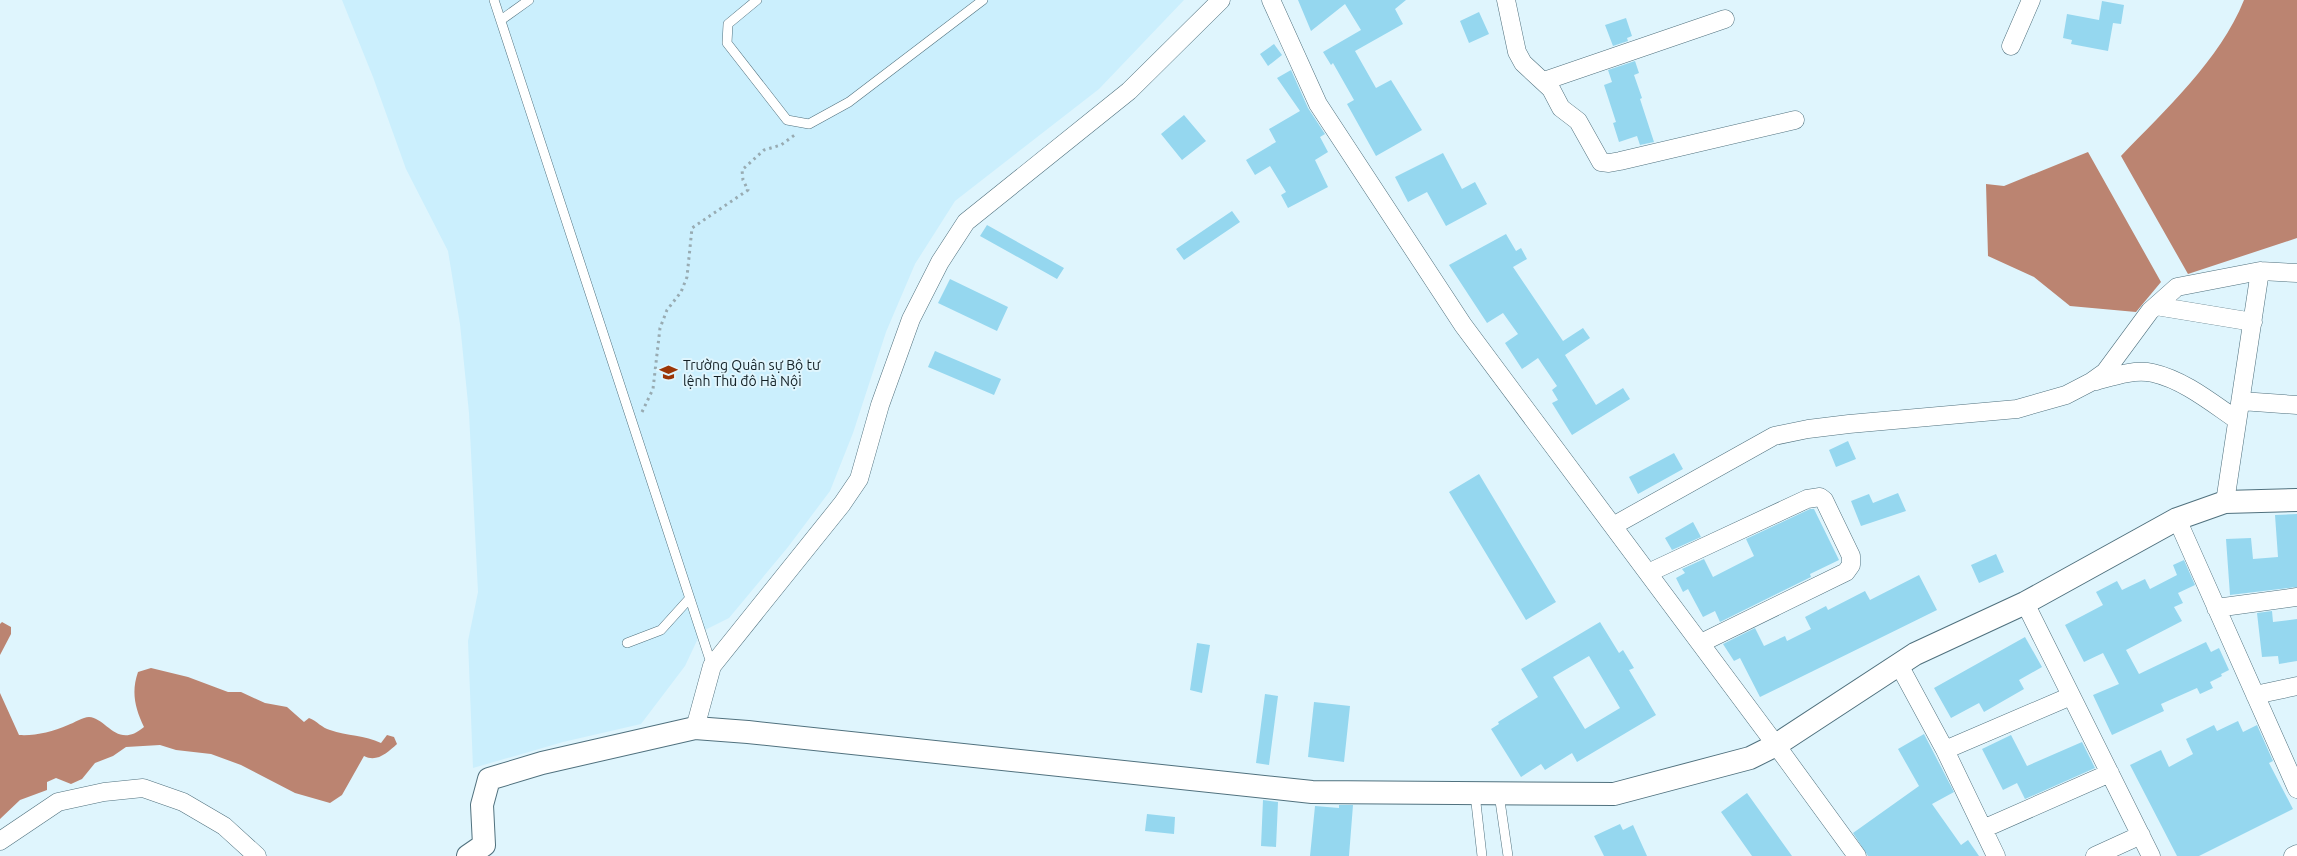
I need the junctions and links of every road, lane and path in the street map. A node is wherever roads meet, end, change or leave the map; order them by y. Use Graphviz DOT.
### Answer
graph roads {
  1 [pos="494,0"];
  2 [pos="529,0"];
  3 [pos="758,0"];
  4 [pos="983,0"];
  5 [pos="1221,0"];
  6 [pos="1272,0"];
  7 [pos="1506,0"];
  8 [pos="2031,0"];
  9 [pos="1725,19"];
  10 [pos="501,20"];
  11 [pos="2011,46"];
  12 [pos="1544,82"];
  13 [pos="1795,120"];
  14 [pos="809,124"];
  15 [pos="2260,271"];
  16 [pos="2297,273"];
  17 [pos="2156,306"];
  18 [pos="2253,322"];
  19 [pos="2091,382"];
  20 [pos="2240,401"];
  21 [pos="2297,405"];
  22 [pos="2237,420"];
  23 [pos="634,430"];
  24 [pos="2297,500"];
  25 [pos="2225,502"];
  26 [pos="2176,519"];
  27 [pos="1613,526"];
  28 [pos="1648,572"];
  29 [pos="2297,597"];
  30 [pos="689,599"];
  31 [pos="2025,603"];
  32 [pos="2216,608"];
  33 [pos="627,643"];
  34 [pos="1700,643"];
  35 [pos="1899,665"];
  36 [pos="712,666"];
  37 [pos="2297,686"];
  38 [pos="2255,695"];
  39 [pos="2071,696"];
  40 [pos="695,728"];
  41 [pos="1776,745"];
  42 [pos="1945,750"];
  43 [pos="2110,773"];
  44 [pos="2297,789"];
  45 [pos="1499,793"];
  46 [pos="1475,794"];
  47 [pos="1983,829"];
  48 [pos="2141,835"];
  49 [pos="0,841"];
  50 [pos="2297,854"];
  51 [pos="257,856"];
  52 [pos="468,856"];
  53 [pos="1482,856"];
  54 [pos="1508,856"];
  55 [pos="1857,856"];
  56 [pos="1996,856"];
  57 [pos="2095,856"];
  58 [pos="2151,856"];
  59 [pos="2294,856"];
  1 -- 10 [label="lane"];
  2 -- 10 [label="lane"];
  3 -- 14 [label="lane"];
  4 -- 14 [label="lane"];
  5 -- 36 [label="street"];
  6 -- 27 [label="street"];
  7 -- 12 [label="street"];
  8 -- 11 [label="street"];
  9 -- 12 [label="street"];
  10 -- 23 [label="lane"];
  12 -- 13 [label="street"];
  14 -- 23 [label="path"];
  15 -- 16 [label="street"];
  15 -- 17 [label="street"];
  15 -- 18 [label="street"];
  17 -- 18 [label="street"];
  17 -- 19 [label="street"];
  18 -- 20 [label="street"];
  19 -- 22 [label="street"];
  19 -- 27 [label="street"];
  20 -- 21 [label="street"];
  20 -- 22 [label="street"];
  22 -- 25 [label="street"];
  23 -- 30 [label="lane"];
  24 -- 25 [label="street"];
  25 -- 26 [label="street"];
  26 -- 31 [label="street"];
  26 -- 32 [label="street"];
  27 -- 28 [label="street"];
  28 -- 34 [label="street"];
  28 -- 34 [label="street"];
  29 -- 32 [label="street"];
  30 -- 33 [label="lane"];
  30 -- 36 [label="lane"];
  31 -- 35 [label="street"];
  31 -- 39 [label="street"];
  32 -- 38 [label="street"];
  34 -- 41 [label="street"];
  35 -- 41 [label="street"];
  35 -- 42 [label="street"];
  36 -- 40 [label="street"];
  37 -- 38 [label="street"];
  38 -- 44 [label="street"];
  39 -- 42 [label="street"];
  39 -- 43 [label="street"];
  40 -- 46 [label="street"];
  40 -- 52 [label="street"];
  41 -- 45 [label="street"];
  41 -- 55 [label="street"];
  42 -- 47 [label="street"];
  43 -- 47 [label="street"];
  43 -- 48 [label="street"];
  45 -- 46 [label="street"];
  45 -- 54 [label="lane"];
  46 -- 53 [label="lane"];
  47 -- 56 [label="street"];
  48 -- 57 [label="street"];
  48 -- 58 [label="street"];
  49 -- 51 [label="street"];
  50 -- 59 [label="street"];
}
